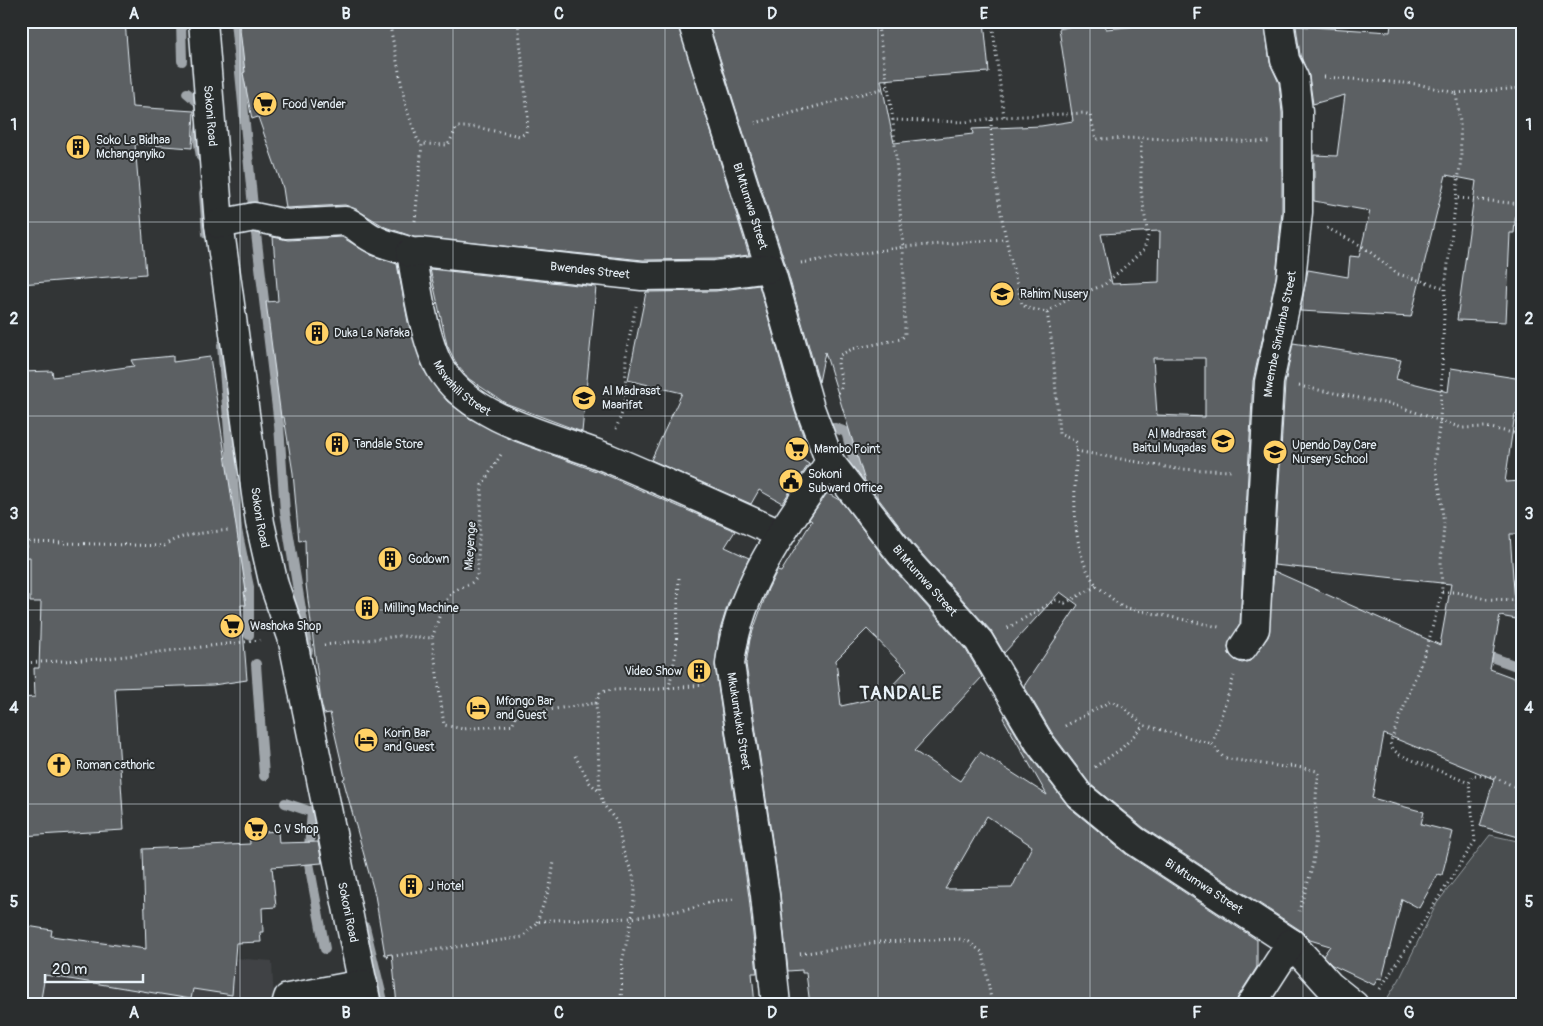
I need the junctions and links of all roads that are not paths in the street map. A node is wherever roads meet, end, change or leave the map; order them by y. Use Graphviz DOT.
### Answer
graph roads {
  1 [pos="203,21"];
  2 [pos="692,21"];
  3 [pos="1279,21"];
  4 [pos="219,224"];
  5 [pos="412,252"];
  6 [pos="770,268"];
  7 [pos="830,462"];
  8 [pos="780,534"];
  9 [pos="1243,647"];
  10 [pos="1291,943"];
  11 [pos="365,995"];
  12 [pos="1365,1001"];
  13 [pos="286,1005"];
  14 [pos="776,1005"];
  15 [pos="1252,1005"];
  1 -- 4 [label="street, Sokoni Road"];
  2 -- 6 [label="street, Bi Mtumwa Street"];
  3 -- 9 [label="street, Mwembe Sindimba Street"];
  4 -- 5 [label="street"];
  4 -- 11 [label="street, Sokoni Road"];
  5 -- 6 [label="street, Bwendes Street"];
  5 -- 8 [label="street, Mswahili Street"];
  6 -- 7 [label="street, Bi Mtumwa Street"];
  7 -- 8 [label="street, Mkukumkuku Street"];
  7 -- 10 [label="street, Bi Mtumwa Street"];
  8 -- 14 [label="street, Mkukumkuku Street"];
  10 -- 12 [label="street, Bi Mtumwa Street"];
  10 -- 15 [label="street"];
  11 -- 13 [label="street"];
}
